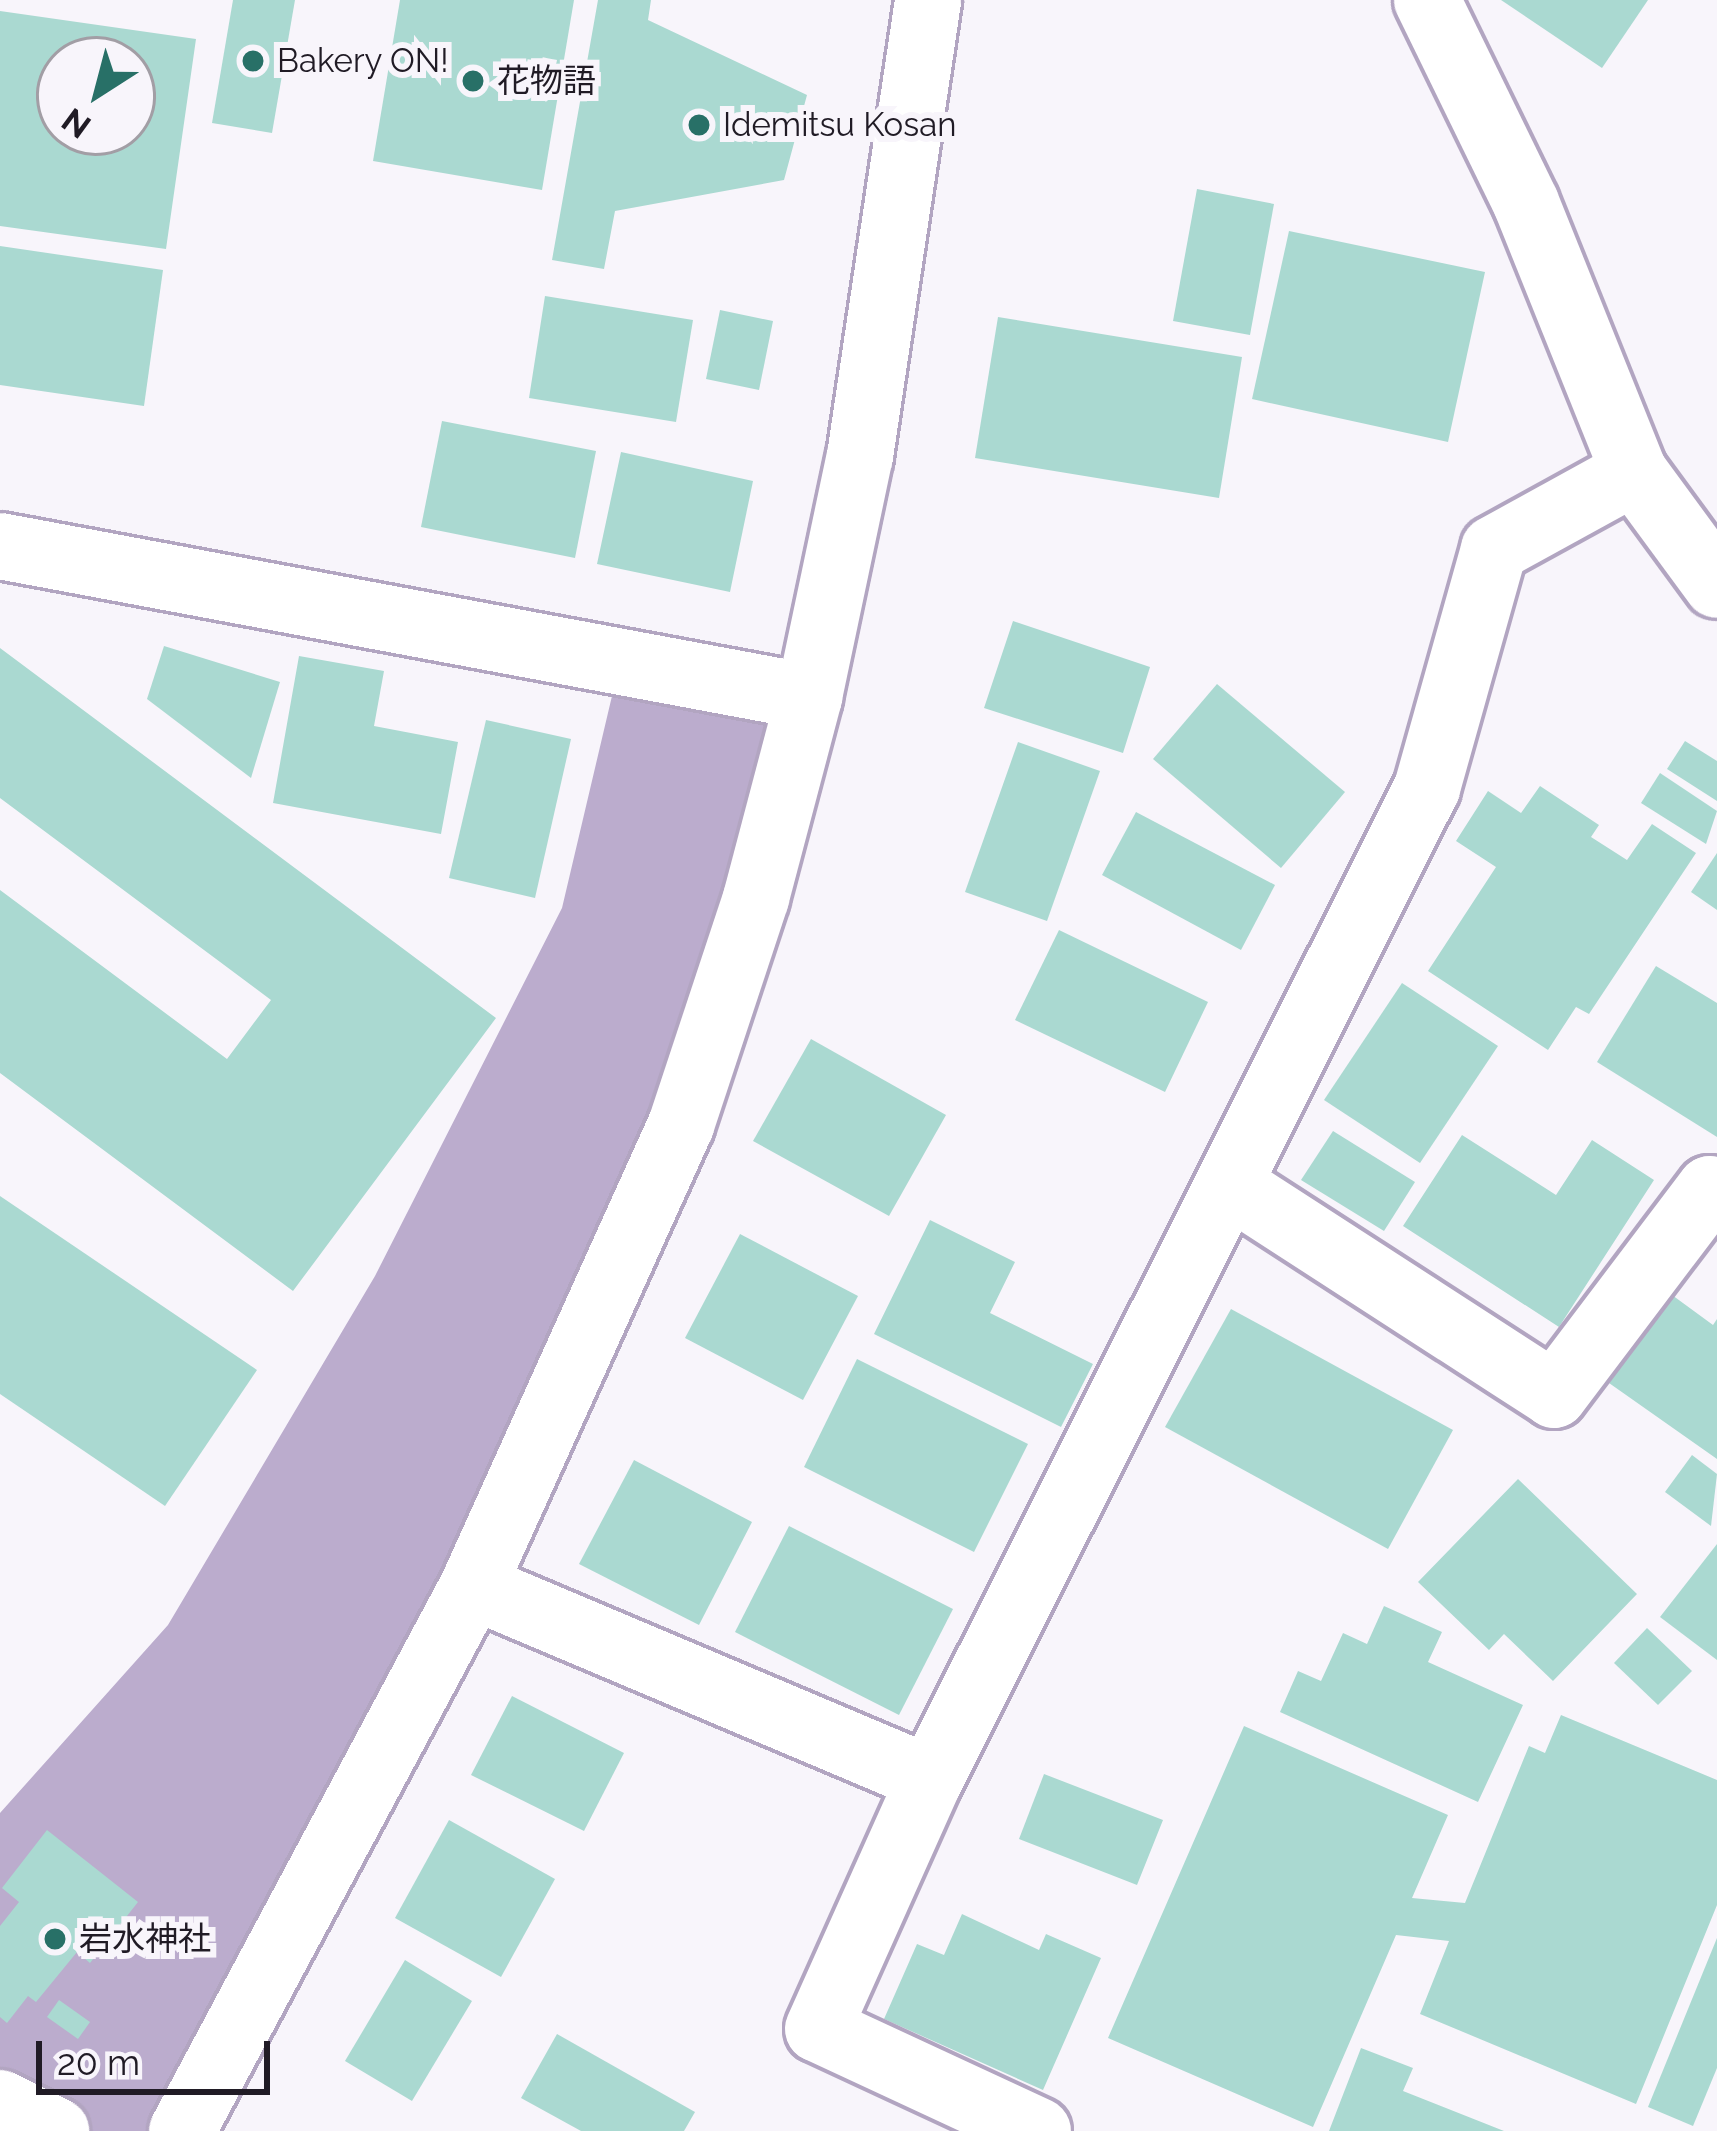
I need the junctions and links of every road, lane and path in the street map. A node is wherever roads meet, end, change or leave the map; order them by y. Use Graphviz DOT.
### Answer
graph roads {
  1 [pos="928,0"];
  2 [pos="1427,0"];
  3 [pos="1634,472"];
  4 [pos="0,546"];
  5 [pos="1717,585"];
  6 [pos="809,698"];
  7 [pos="1229,1185"];
  8 [pos="1717,1192"];
  9 [pos="473,1586"];
  10 [pos="930,1779"];
  11 [pos="0,2104"];
  12 [pos="56,2131"];
  13 [pos="182,2131"];
  14 [pos="1038,2131"];
  1 -- 6 [label="street"];
  2 -- 3 [label="street"];
  3 -- 5 [label="street"];
  3 -- 7 [label="street"];
  4 -- 6 [label="street"];
  6 -- 9 [label="street"];
  7 -- 8 [label="street"];
  7 -- 10 [label="street"];
  9 -- 10 [label="street"];
  9 -- 13 [label="street"];
  10 -- 14 [label="street"];
  11 -- 12 [label="street"];
}
